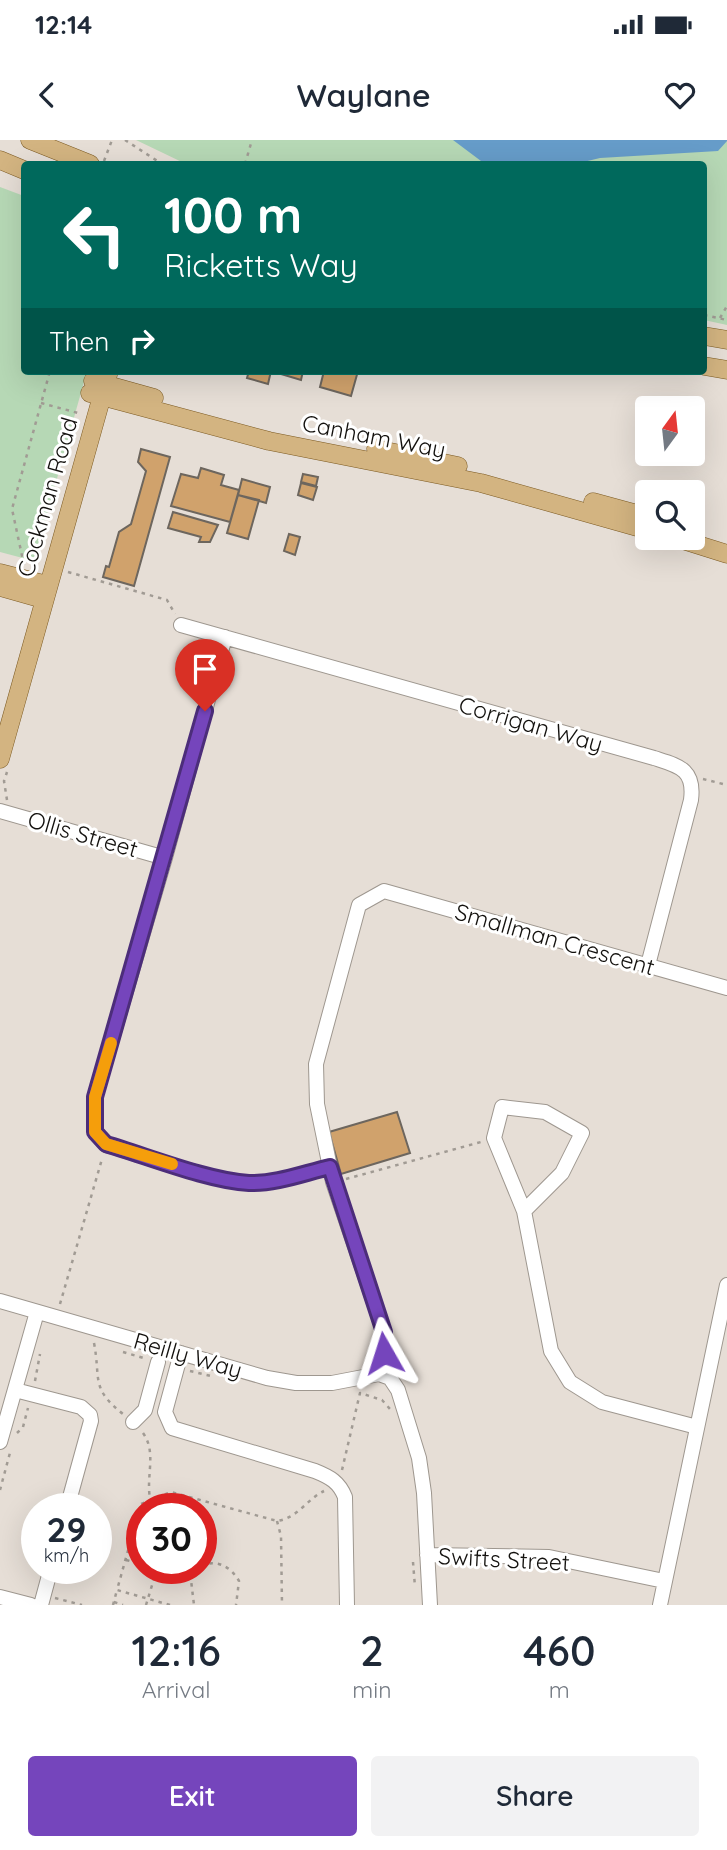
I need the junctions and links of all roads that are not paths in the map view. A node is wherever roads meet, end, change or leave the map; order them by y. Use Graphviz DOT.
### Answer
graph roads {
  1 [pos="30,140"];
  2 [pos="0,160"];
  3 [pos="82,161"];
  4 [pos="21,169"];
  5 [pos="707,337"];
  6 [pos="727,340"];
  7 [pos="707,367"];
  8 [pos="727,370"];
  9 [pos="99,383"];
  10 [pos="635,513"];
  11 [pos="635,526"];
  12 [pos="705,535"];
  13 [pos="727,542"];
  14 [pos="705,547"];
  15 [pos="727,554"];
  16 [pos="0,573"];
  17 [pos="0,587"];
  18 [pos="37,588"];
  19 [pos="181,625"];
  20 [pos="225,638"];
  21 [pos="0,713"];
  22 [pos="0,759"];
  23 [pos="0,811"];
  24 [pos="165,858"];
  25 [pos="648,965"];
  26 [pos="727,988"];
  27 [pos="330,1167"];
  28 [pos="524,1211"];
  29 [pos="727,1285"];
  30 [pos="0,1301"];
  31 [pos="37,1312"];
  32 [pos="181,1353"];
  33 [pos="158,1362"];
  34 [pos="379,1374"];
  35 [pos="15,1390"];
  36 [pos="133,1422"];
  37 [pos="697,1427"];
  38 [pos="6,1444"];
  39 [pos="71,1493"];
  40 [pos="427,1555"];
  41 [pos="664,1581"];
  42 [pos="47,1584"];
  43 [pos="0,1597"];
  44 [pos="31,1605"];
  45 [pos="41,1605"];
  46 [pos="347,1605"];
  47 [pos="430,1605"];
  48 [pos="660,1605"];
  1 -- 3 [label="main road"];
  2 -- 4 [label="main road"];
  5 -- 6 [label="main road"];
  7 -- 8 [label="main road"];
  9 -- 10 [label="main road, Canham Way"];
  9 -- 11 [label="main road, Canham Way"];
  9 -- 18 [label="main road, Cockman Road"];
  12 -- 13 [label="main road"];
  14 -- 15 [label="main road"];
  16 -- 18 [label="main road"];
  17 -- 18 [label="main road"];
  18 -- 21 [label="main road, Cockman Road"];
  18 -- 22 [label="main road, Cockman Road"];
  19 -- 20 [label="street, Corrigan Way"];
  20 -- 24 [label="street"];
  20 -- 25 [label="street, Corrigan Way"];
  23 -- 24 [label="street, Ollis Street"];
  24 -- 27 [label="street"];
  25 -- 26 [label="street, Smallman Crescent"];
  25 -- 27 [label="street, Smallman Crescent"];
  27 -- 34 [label="street"];
  28 -- 28 [label="street"];
  28 -- 37 [label="street"];
  29 -- 37 [label="street"];
  30 -- 31 [label="street, Reilly Way"];
  31 -- 32 [label="street, Reilly Way"];
  31 -- 35 [label="street"];
  32 -- 34 [label="street, Reilly Way"];
  32 -- 46 [label="street"];
  33 -- 36 [label="street"];
  34 -- 40 [label="street"];
  35 -- 38 [label="street"];
  35 -- 39 [label="street"];
  37 -- 41 [label="street"];
  40 -- 41 [label="street, Swifts Street"];
  40 -- 47 [label="street"];
  41 -- 48 [label="street"];
  42 -- 45 [label="street"];
  43 -- 44 [label="street"];
}
